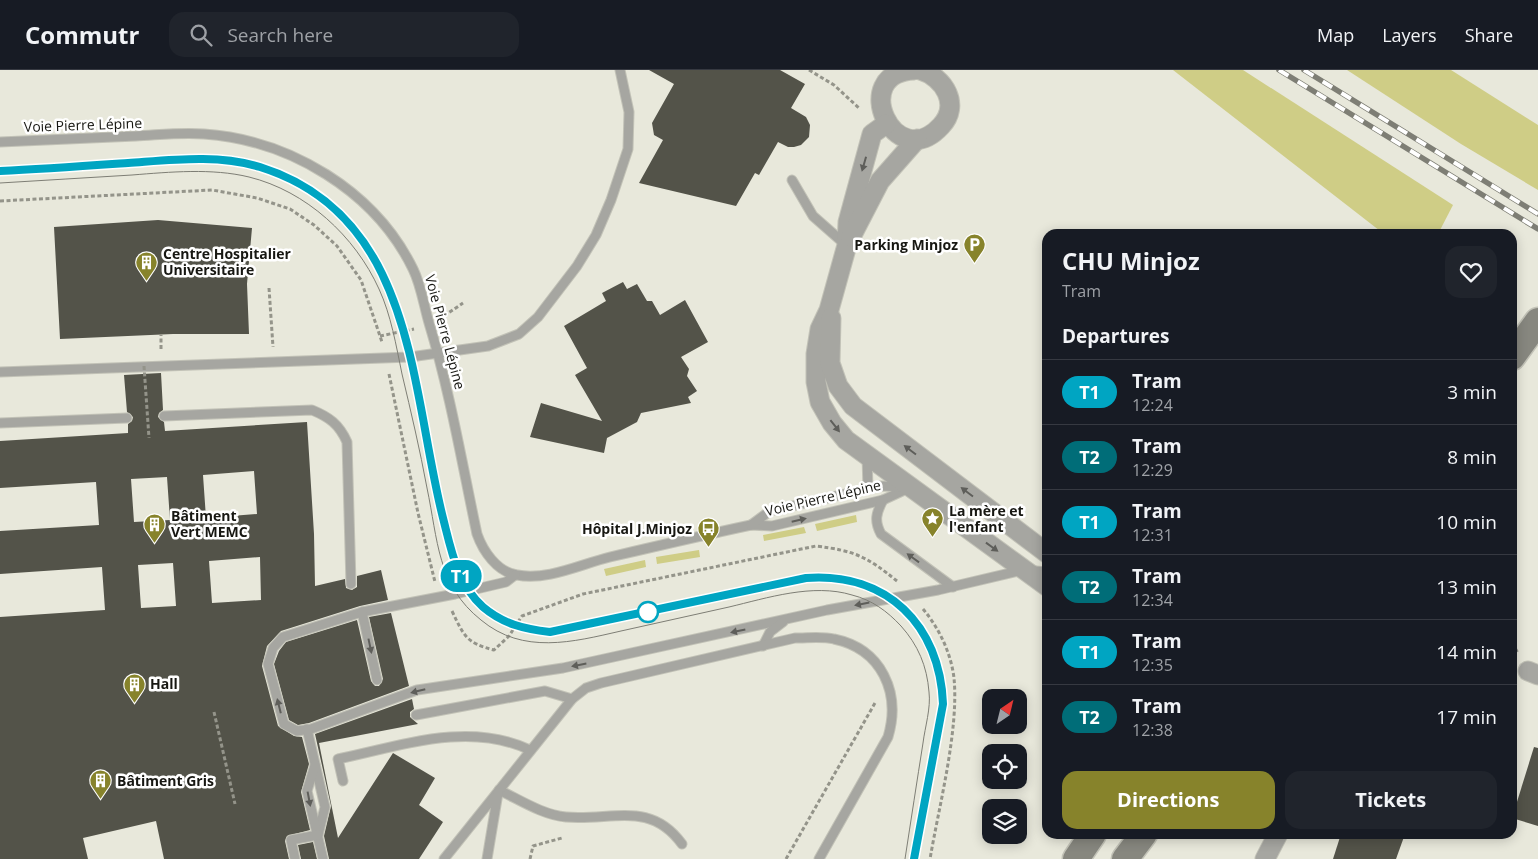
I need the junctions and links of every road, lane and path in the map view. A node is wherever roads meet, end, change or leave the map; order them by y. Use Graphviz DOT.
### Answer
graph roads {
  1 [pos="620,70"];
  2 [pos="809,70"];
  3 [pos="914,70"];
  4 [pos="920,70"];
  5 [pos="862,111"];
  6 [pos="886,124"];
  7 [pos="917,139"];
  8 [pos="0,142"];
  9 [pos="792,180"];
  10 [pos="0,201"];
  11 [pos="846,245"];
  12 [pos="268,288"];
  13 [pos="1538,306"];
  14 [pos="830,310"];
  15 [pos="1538,321"];
  16 [pos="161,335"];
  17 [pos="384,346"];
  18 [pos="1517,346"];
  19 [pos="1517,347"];
  20 [pos="161,354"];
  21 [pos="439,354"];
  22 [pos="274,362"];
  23 [pos="144,366"];
  24 [pos="388,366"];
  25 [pos="0,372"];
  26 [pos="164,416"];
  27 [pos="127,418"];
  28 [pos="0,423"];
  29 [pos="149,438"];
  30 [pos="868,455"];
  31 [pos="949,479"];
  32 [pos="911,487"];
  33 [pos="868,489"];
  34 [pos="882,500"];
  35 [pos="751,525"];
  36 [pos="1042,549"];
  37 [pos="1023,570"];
  38 [pos="1042,572"];
  39 [pos="515,575"];
  40 [pos="1042,583"];
  41 [pos="352,584"];
  42 [pos="436,584"];
  43 [pos="953,587"];
  44 [pos="910,594"];
  45 [pos="448,603"];
  46 [pos="362,612"];
  47 [pos="785,621"];
  48 [pos="763,646"];
  49 [pos="377,680"];
  50 [pos="887,683"];
  51 [pos="572,699"];
  52 [pos="214,712"];
  53 [pos="416,715"];
  54 [pos="308,729"];
  55 [pos="530,750"];
  56 [pos="315,763"];
  57 [pos="343,781"];
  58 [pos="499,790"];
  59 [pos="235,804"];
  60 [pos="318,835"];
  61 [pos="562,838"];
  62 [pos="1090,839"];
  63 [pos="1140,839"];
  64 [pos="1275,839"];
  65 [pos="682,844"];
  66 [pos="295,859"];
  67 [pos="323,859"];
  68 [pos="444,859"];
  69 [pos="487,859"];
  70 [pos="530,859"];
  71 [pos="786,859"];
  72 [pos="819,859"];
  73 [pos="930,859"];
  74 [pos="1076,859"];
  75 [pos="1126,859"];
  76 [pos="1265,859"];
  1 -- 21 [label="lane"];
  2 -- 5 [label="path"];
  3 -- 6 [label="street"];
  4 -- 7 [label="street"];
  6 -- 7 [label="street"];
  6 -- 11 [label="street, one-way"];
  7 -- 11 [label="street"];
  8 -- 21 [label="lane, Voie Pierre Lépine"];
  9 -- 11 [label="lane"];
  10 -- 17 [label="path"];
  11 -- 14 [label="street"];
  12 -- 22 [label="path"];
  13 -- 18 [label="street"];
  14 -- 30 [label="street, one-way"];
  31 -- 14 [label="street, one-way"];
  15 -- 19 [label="street"];
  16 -- 20 [label="path"];
  21 -- 22 [label="lane"];
  21 -- 39 [label="lane, Voie Pierre Lépine"];
  22 -- 23 [label="lane"];
  23 -- 25 [label="lane"];
  23 -- 29 [label="path, bridge"];
  24 -- 42 [label="path"];
  26 -- 41 [label="lane"];
  27 -- 28 [label="lane"];
  30 -- 32 [label="street"];
  30 -- 33 [label="lane"];
  31 -- 32 [label="street"];
  36 -- 31 [label="street, one-way"];
  32 -- 33 [label="lane, Voie Pierre Lépine"];
  32 -- 34 [label="lane, Voie Pierre Lépine"];
  32 -- 37 [label="street, one-way"];
  33 -- 35 [label="lane, Voie Pierre Lépine"];
  35 -- 34 [label="lane, Voie Pierre Lépine, one-way"];
  43 -- 34 [label="lane, one-way"];
  35 -- 39 [label="lane, Voie Pierre Lépine"];
  37 -- 38 [label="lane"];
  37 -- 40 [label="street"];
  37 -- 43 [label="lane"];
  39 -- 46 [label="lane"];
  43 -- 44 [label="lane"];
  44 -- 45 [label="path"];
  44 -- 47 [label="lane, one-way"];
  44 -- 73 [label="path"];
  46 -- 49 [label="lane, one-way"];
  54 -- 46 [label="lane, one-way"];
  47 -- 48 [label="lane"];
  47 -- 54 [label="lane, one-way"];
  48 -- 50 [label="lane"];
  48 -- 51 [label="lane"];
  50 -- 71 [label="path"];
  50 -- 72 [label="lane"];
  51 -- 53 [label="lane"];
  51 -- 55 [label="lane"];
  52 -- 59 [label="path"];
  54 -- 56 [label="lane"];
  55 -- 57 [label="lane"];
  55 -- 58 [label="lane"];
  56 -- 60 [label="lane"];
  56 -- 60 [label="lane, one-way"];
  58 -- 65 [label="lane"];
  58 -- 68 [label="lane"];
  58 -- 69 [label="lane"];
  60 -- 66 [label="lane"];
  60 -- 67 [label="lane"];
  61 -- 70 [label="path"];
  62 -- 74 [label="street"];
  63 -- 75 [label="street"];
  64 -- 76 [label="street"];
}
